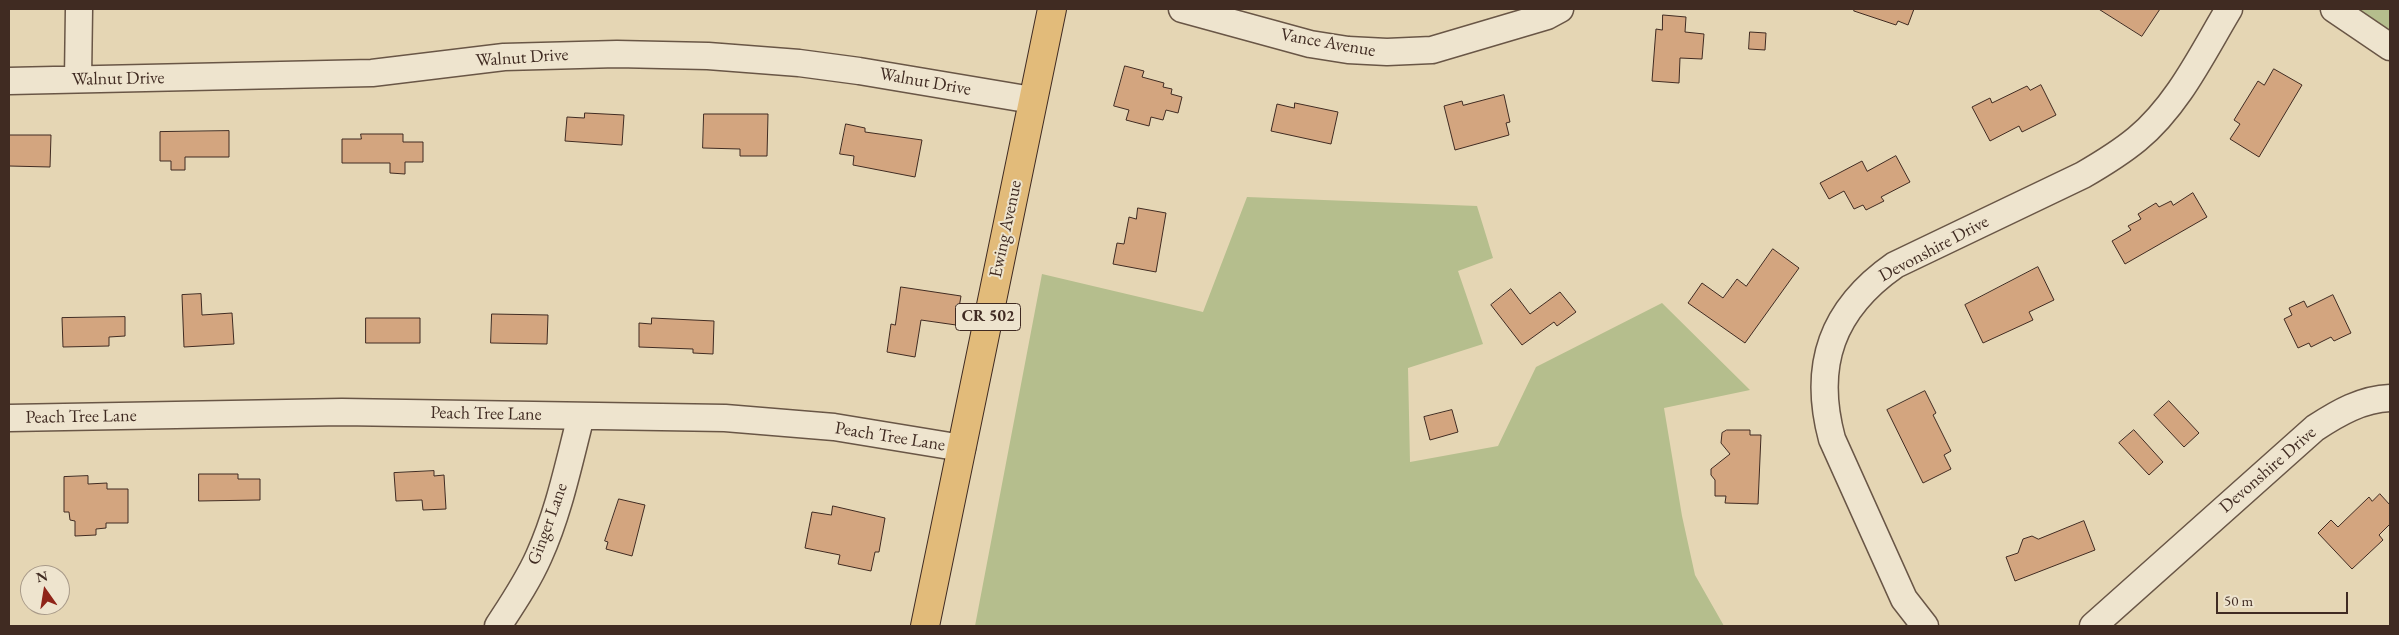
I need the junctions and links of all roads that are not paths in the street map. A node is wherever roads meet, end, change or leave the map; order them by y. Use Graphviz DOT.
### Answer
graph roads {
  1 [pos="79,9"];
  2 [pos="1052,9"];
  3 [pos="1182,9"];
  4 [pos="1560,9"];
  5 [pos="2229,9"];
  6 [pos="2334,9"];
  7 [pos="2390,47"];
  8 [pos="78,79"];
  9 [pos="9,81"];
  10 [pos="1032,100"];
  11 [pos="2390,398"];
  12 [pos="581,416"];
  13 [pos="9,418"];
  14 [pos="962,448"];
  15 [pos="498,626"];
  16 [pos="926,626"];
  17 [pos="1925,626"];
  18 [pos="2092,626"];
  1 -- 8 [label="street"];
  2 -- 10 [label="main road, Ewing Avenue / CR 502"];
  3 -- 4 [label="street, Vance Avenue"];
  5 -- 17 [label="street, Devonshire Drive"];
  6 -- 7 [label="street"];
  8 -- 9 [label="street, Walnut Drive"];
  8 -- 10 [label="street, Walnut Drive"];
  10 -- 14 [label="main road, Ewing Avenue / CR 502"];
  11 -- 18 [label="street, Devonshire Drive"];
  12 -- 13 [label="street, Peach Tree Lane"];
  12 -- 14 [label="street, Peach Tree Lane"];
  12 -- 15 [label="street, Ginger Lane"];
  14 -- 16 [label="main road, Ewing Avenue / CR 502"];
}
